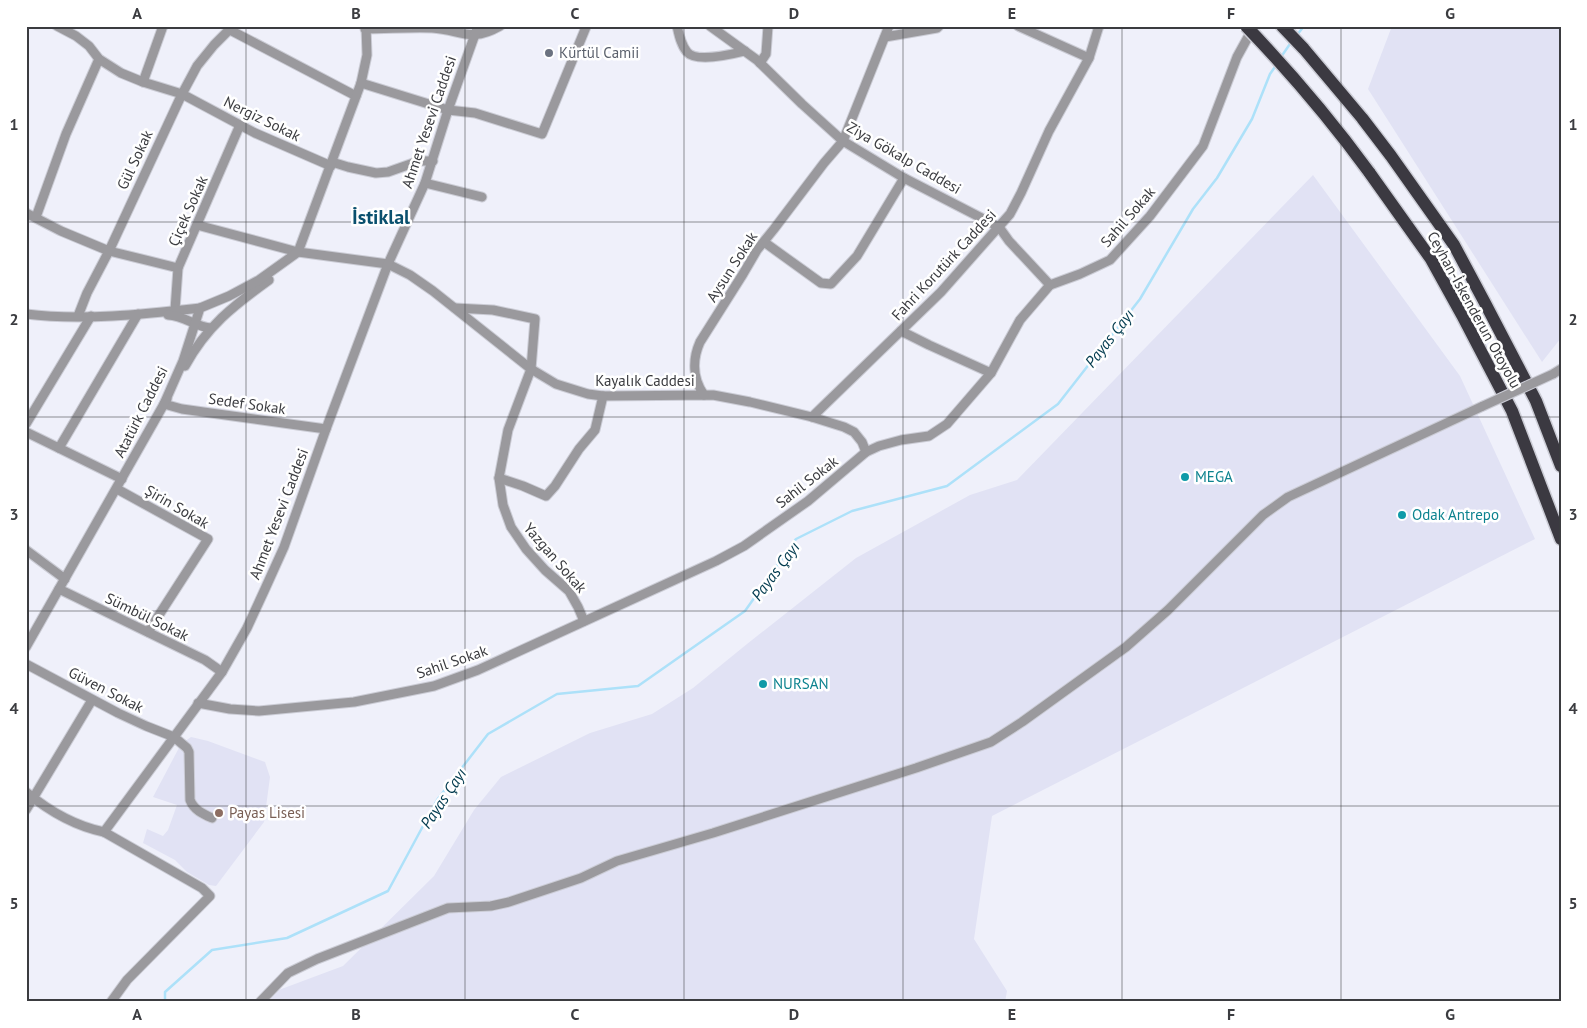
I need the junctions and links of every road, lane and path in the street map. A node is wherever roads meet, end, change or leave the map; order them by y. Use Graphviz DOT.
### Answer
graph roads {
  1 [pos="57,26"];
  2 [pos="163,26"];
  3 [pos="478,26"];
  4 [pos="500,26"];
  5 [pos="676,26"];
  6 [pos="710,26"];
  7 [pos="768,26"];
  8 [pos="889,26"];
  9 [pos="939,26"];
  10 [pos="1018,26"];
  11 [pos="1099,26"];
  12 [pos="1246,26"];
  13 [pos="1254,26"];
  14 [pos="1282,26"];
  15 [pos="365,27"];
  16 [pos="586,27"];
  17 [pos="231,28"];
  18 [pos="473,36"];
  19 [pos="884,37"];
  20 [pos="746,51"];
  21 [pos="1089,58"];
  22 [pos="99,59"];
  23 [pos="760,63"];
  24 [pos="142,82"];
  25 [pos="361,83"];
  26 [pos="182,94"];
  27 [pos="356,96"];
  28 [pos="448,110"];
  29 [pos="240,125"];
  30 [pos="843,141"];
  31 [pos="433,161"];
  32 [pos="332,164"];
  33 [pos="904,178"];
  34 [pos="425,183"];
  35 [pos="482,197"];
  36 [pos="26,212"];
  37 [pos="36,217"];
  38 [pos="198,225"];
  39 [pos="999,227"];
  40 [pos="764,242"];
  41 [pos="108,251"];
  42 [pos="298,252"];
  43 [pos="388,264"];
  44 [pos="178,268"];
  45 [pos="1050,285"];
  46 [pos="1485,303"];
  47 [pos="204,306"];
  48 [pos="454,308"];
  49 [pos="175,310"];
  50 [pos="142,314"];
  51 [pos="27,315"];
  52 [pos="78,316"];
  53 [pos="91,316"];
  54 [pos="219,321"];
  55 [pos="195,323"];
  56 [pos="211,328"];
  57 [pos="901,331"];
  58 [pos="531,369"];
  59 [pos="1557,372"];
  60 [pos="991,373"];
  61 [pos="704,395"];
  62 [pos="603,396"];
  63 [pos="164,404"];
  64 [pos="812,417"];
  65 [pos="26,424"];
  66 [pos="326,428"];
  67 [pos="26,432"];
  68 [pos="1561,441"];
  69 [pos="59,448"];
  70 [pos="866,452"];
  71 [pos="1561,466"];
  72 [pos="499,478"];
  73 [pos="122,479"];
  74 [pos="116,489"];
  75 [pos="1561,539"];
  76 [pos="26,550"];
  77 [pos="65,579"];
  78 [pos="59,590"];
  79 [pos="584,621"];
  80 [pos="148,632"];
  81 [pos="26,647"];
  82 [pos="26,664"];
  83 [pos="222,672"];
  84 [pos="92,700"];
  85 [pos="198,703"];
  86 [pos="174,737"];
  87 [pos="26,792"];
  88 [pos="34,798"];
  89 [pos="26,810"];
  90 [pos="212,818"];
  91 [pos="104,832"];
  92 [pos="111,1002"];
  93 [pos="260,1002"];
  1 -- 22 [label="street, Nergiz Sokak"];
  2 -- 24 [label="street"];
  3 -- 18 [label="street, Ahmet Yesevi Caddesi"];
  4 -- 18 [label="street"];
  5 -- 20 [label="street"];
  6 -- 20 [label="street, Ziya Gökalp Caddesi"];
  7 -- 23 [label="street"];
  8 -- 19 [label="street, Aysun Sokak"];
  9 -- 19 [label="street"];
  10 -- 21 [label="street"];
  11 -- 21 [label="street, Fahri Korutürk Caddesi"];
  12 -- 75 [label="highway, Ceyhan-İskenderun Otoyolu, bridge"];
  13 -- 45 [label="street, Sahil Sokak"];
  14 -- 46 [label="highway, Ceyhan-İskenderun Otoyolu"];
  15 -- 18 [label="street"];
  15 -- 25 [label="street"];
  16 -- 28 [label="street"];
  17 -- 26 [label="street, Gül Sokak"];
  17 -- 27 [label="street"];
  18 -- 28 [label="street, Ahmet Yesevi Caddesi"];
  19 -- 30 [label="street, Aysun Sokak"];
  20 -- 23 [label="street, Ziya Gökalp Caddesi"];
  21 -- 39 [label="street, Fahri Korutürk Caddesi"];
  22 -- 24 [label="street, Nergiz Sokak"];
  22 -- 37 [label="street"];
  23 -- 30 [label="street, Ziya Gökalp Caddesi"];
  24 -- 26 [label="street, Nergiz Sokak"];
  25 -- 27 [label="street"];
  25 -- 28 [label="street"];
  26 -- 29 [label="street, Nergiz Sokak"];
  26 -- 41 [label="street, Gül Sokak"];
  27 -- 32 [label="street"];
  28 -- 31 [label="street, Ahmet Yesevi Caddesi"];
  29 -- 32 [label="street, Nergiz Sokak"];
  29 -- 38 [label="street, Çiçek Sokak"];
  30 -- 33 [label="street, Ziya Gökalp Caddesi"];
  30 -- 40 [label="street, Aysun Sokak"];
  31 -- 32 [label="street, Nergiz Sokak"];
  31 -- 34 [label="street, Ahmet Yesevi Caddesi"];
  32 -- 42 [label="street"];
  33 -- 39 [label="street, Ziya Gökalp Caddesi"];
  33 -- 40 [label="street"];
  34 -- 35 [label="street"];
  34 -- 43 [label="street, Ahmet Yesevi Caddesi"];
  36 -- 37 [label="street"];
  37 -- 41 [label="street"];
  38 -- 42 [label="street, Kayalık Caddesi"];
  38 -- 44 [label="street, Çiçek Sokak"];
  39 -- 45 [label="street"];
  39 -- 57 [label="street, Fahri Korutürk Caddesi"];
  40 -- 61 [label="street, Aysun Sokak"];
  41 -- 44 [label="street"];
  41 -- 52 [label="street, Gül Sokak"];
  42 -- 43 [label="street, Kayalık Caddesi"];
  42 -- 47 [label="street"];
  42 -- 54 [label="street"];
  43 -- 48 [label="street, Kayalık Caddesi"];
  43 -- 66 [label="street, Ahmet Yesevi Caddesi"];
  44 -- 49 [label="street, Çiçek Sokak"];
  45 -- 60 [label="street, Sahil Sokak"];
  46 -- 68 [label="highway"];
  46 -- 71 [label="highway, Ceyhan-İskenderun Otoyolu"];
  47 -- 49 [label="street"];
  47 -- 54 [label="street"];
  47 -- 55 [label="street, Atatürk Caddesi"];
  48 -- 58 [label="street, Kayalık Caddesi"];
  48 -- 58 [label="street, Yazgan Sokak"];
  49 -- 50 [label="street"];
  50 -- 53 [label="street"];
  50 -- 55 [label="street"];
  50 -- 69 [label="street"];
  51 -- 52 [label="street"];
  52 -- 53 [label="street"];
  53 -- 65 [label="street"];
  54 -- 56 [label="street"];
  55 -- 56 [label="street"];
  55 -- 63 [label="street, Atatürk Caddesi"];
  56 -- 63 [label="street"];
  57 -- 60 [label="street"];
  57 -- 64 [label="street, Fahri Korutürk Caddesi"];
  58 -- 62 [label="street, Kayalık Caddesi"];
  58 -- 72 [label="street, Yazgan Sokak"];
  59 -- 93 [label="street, bridge"];
  60 -- 70 [label="street, Sahil Sokak"];
  61 -- 62 [label="street, Kayalık Caddesi"];
  61 -- 64 [label="street, Kayalık Caddesi"];
  62 -- 72 [label="street"];
  63 -- 66 [label="street, Sedef Sokak"];
  63 -- 73 [label="street, Atatürk Caddesi"];
  64 -- 70 [label="street, Kayalık Caddesi"];
  66 -- 83 [label="street, Ahmet Yesevi Caddesi"];
  67 -- 69 [label="street"];
  69 -- 73 [label="street"];
  70 -- 79 [label="street, Sahil Sokak"];
  72 -- 79 [label="street, Yazgan Sokak"];
  73 -- 74 [label="street, Atatürk Caddesi"];
  74 -- 77 [label="street, Atatürk Caddesi"];
  74 -- 80 [label="street, Şirin Sokak"];
  76 -- 77 [label="street"];
  77 -- 78 [label="street, Atatürk Caddesi"];
  78 -- 80 [label="street, Sümbül Sokak"];
  78 -- 81 [label="street, Atatürk Caddesi"];
  79 -- 85 [label="street, Sahil Sokak"];
  80 -- 83 [label="street, Sümbül Sokak"];
  82 -- 84 [label="street, Güven Sokak"];
  83 -- 85 [label="street, Ahmet Yesevi Caddesi"];
  84 -- 86 [label="street, Güven Sokak"];
  84 -- 88 [label="street"];
  85 -- 86 [label="street, Ahmet Yesevi Caddesi"];
  86 -- 90 [label="street"];
  86 -- 91 [label="street, Ahmet Yesevi Caddesi"];
  87 -- 88 [label="street"];
  88 -- 89 [label="street"];
  88 -- 91 [label="street"];
  91 -- 92 [label="street"];
}
